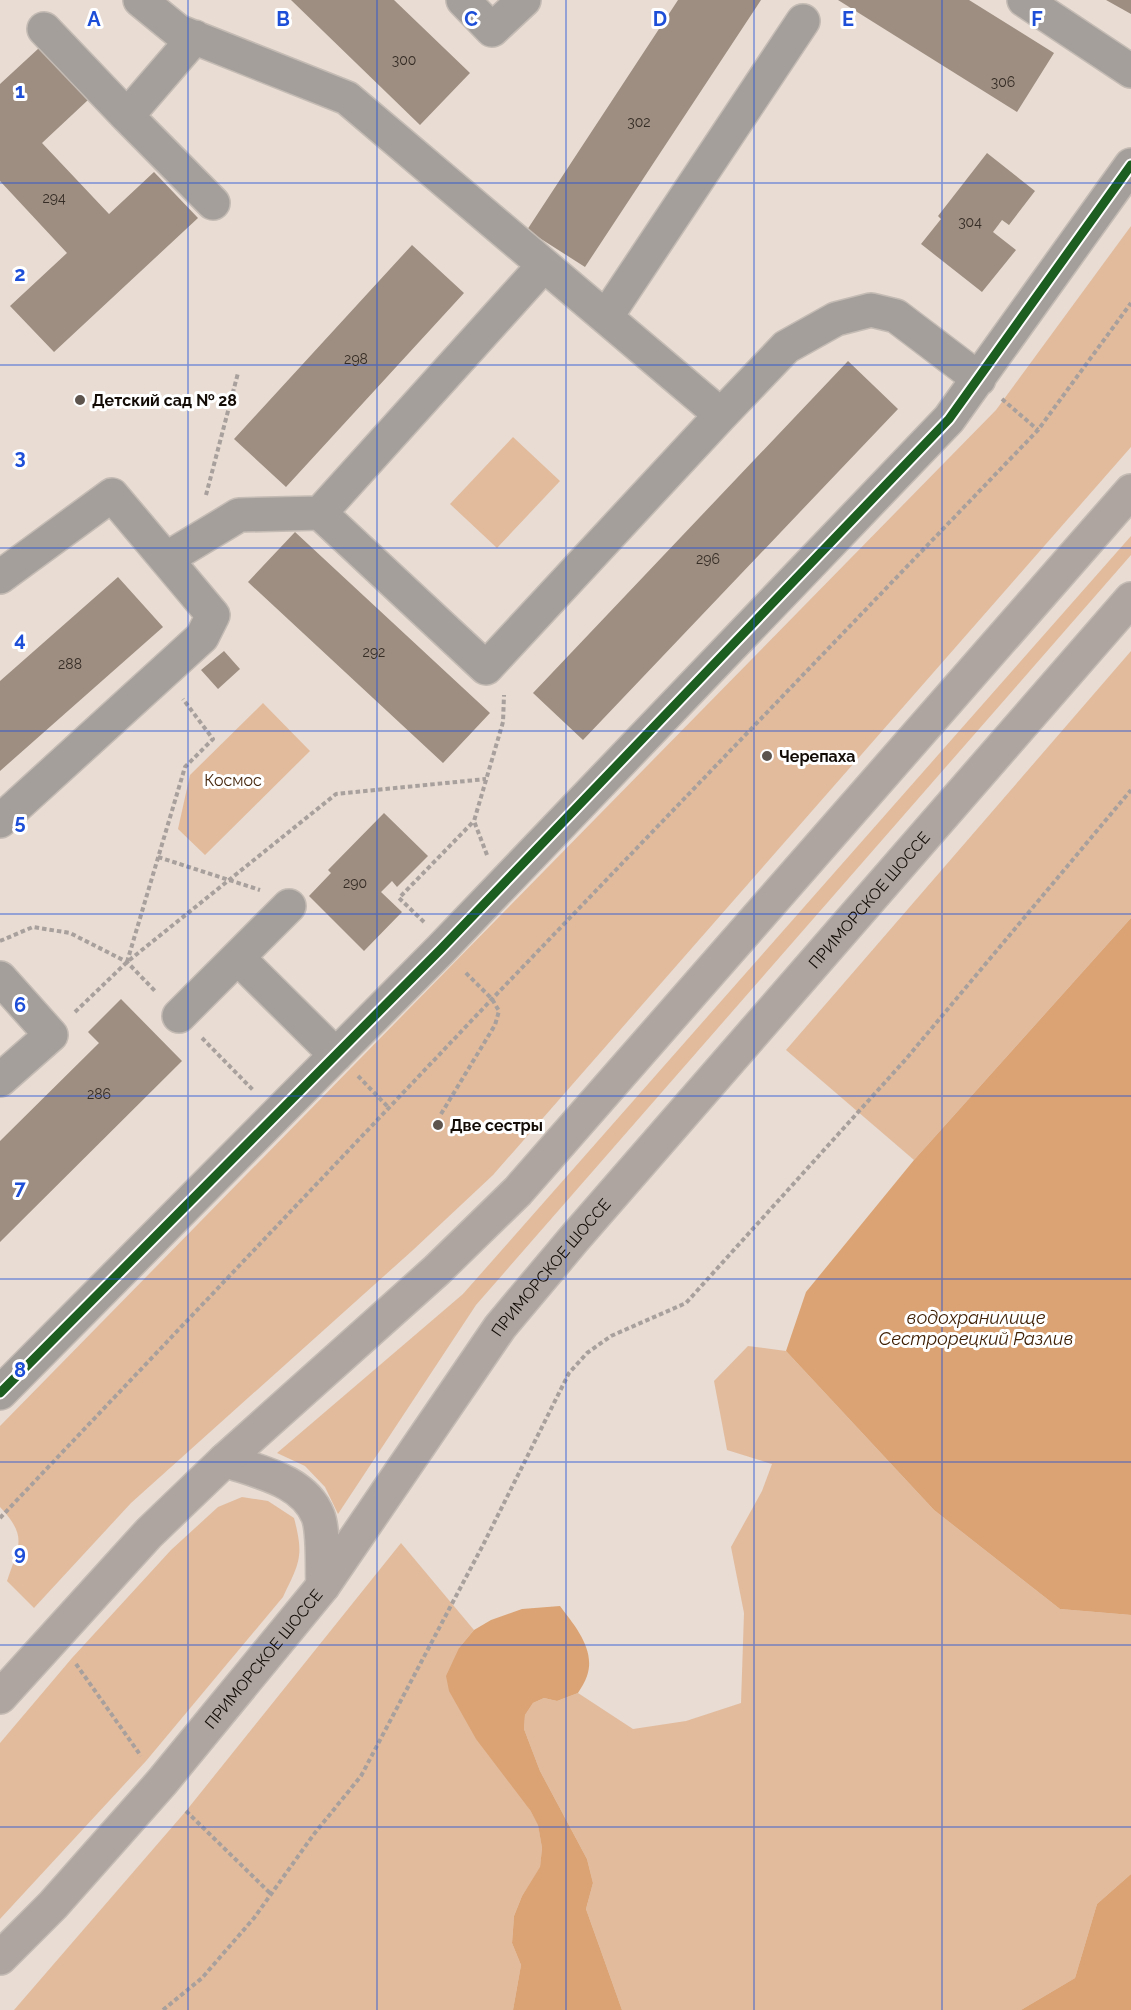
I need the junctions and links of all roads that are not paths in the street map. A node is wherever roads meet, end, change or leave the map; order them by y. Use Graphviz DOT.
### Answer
graph roads {
  1 [pos="140,0"];
  2 [pos="463,0"];
  3 [pos="524,0"];
  4 [pos="1032,2"];
  5 [pos="803,21"];
  6 [pos="44,29"];
  7 [pos="195,38"];
  8 [pos="1131,71"];
  9 [pos="127,116"];
  10 [pos="1131,165"];
  11 [pos="213,203"];
  12 [pos="544,265"];
  13 [pos="606,317"];
  14 [pos="979,379"];
  15 [pos="721,415"];
  16 [pos="1131,491"];
  17 [pos="320,513"];
  18 [pos="166,559"];
  19 [pos="0,577"];
  20 [pos="1131,599"];
  21 [pos="0,821"];
  22 [pos="289,906"];
  23 [pos="238,958"];
  24 [pos="0,978"];
  25 [pos="179,1016"];
  26 [pos="336,1055"];
  27 [pos="0,1080"];
  28 [pos="0,1393"];
  29 [pos="225,1460"];
  30 [pos="323,1586"];
  31 [pos="3,1686"];
  32 [pos="0,1958"];
  1 -- 7 [label="street"];
  2 -- 3 [label="street"];
  4 -- 8 [label="street"];
  5 -- 13 [label="street"];
  6 -- 9 [label="street"];
  7 -- 9 [label="street"];
  7 -- 12 [label="street"];
  9 -- 11 [label="street"];
  10 -- 14 [label="street"];
  12 -- 13 [label="street"];
  12 -- 17 [label="street"];
  13 -- 15 [label="street"];
  14 -- 15 [label="street"];
  14 -- 26 [label="street"];
  15 -- 17 [label="street"];
  16 -- 29 [label="highway"];
  17 -- 18 [label="street"];
  18 -- 19 [label="street"];
  18 -- 21 [label="street"];
  20 -- 30 [label="highway, ПРИМОРСКОЕ ШОССЕ"];
  22 -- 23 [label="street"];
  23 -- 25 [label="street"];
  23 -- 26 [label="street"];
  24 -- 27 [label="street"];
  26 -- 28 [label="street"];
  29 -- 30 [label="highway"];
  29 -- 31 [label="highway"];
  30 -- 32 [label="highway, ПРИМОРСКОЕ ШОССЕ"];
}
